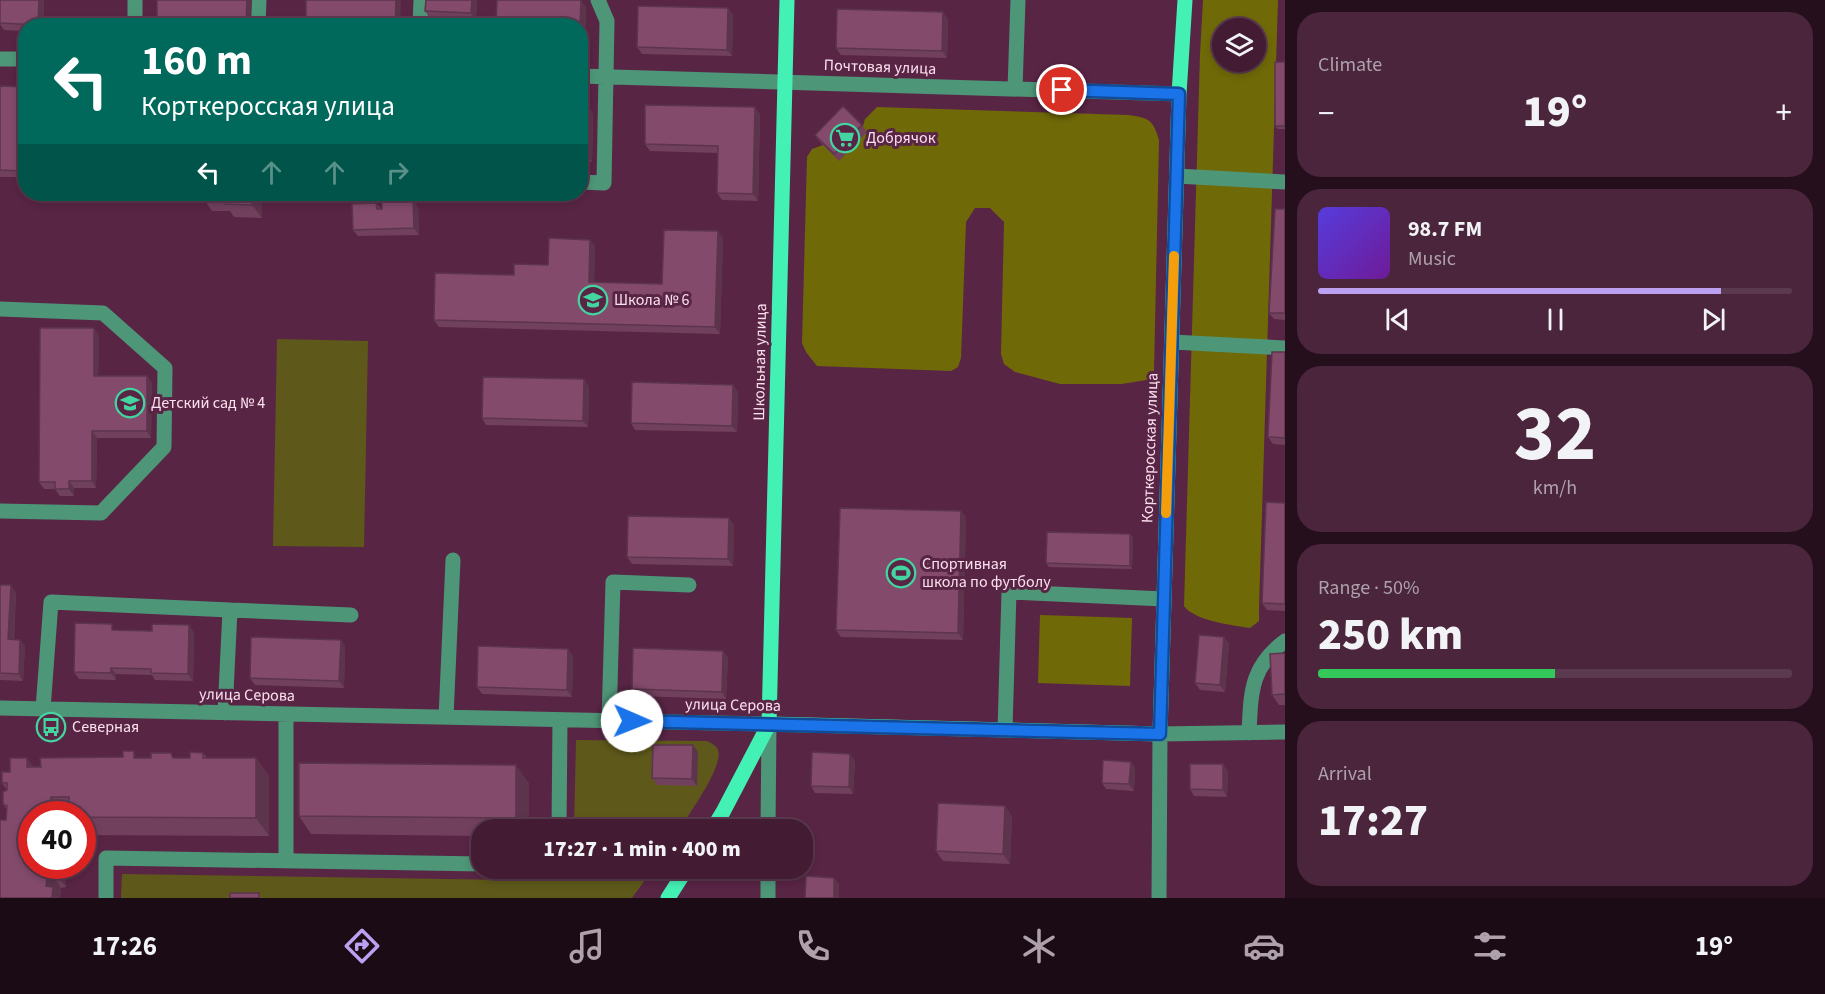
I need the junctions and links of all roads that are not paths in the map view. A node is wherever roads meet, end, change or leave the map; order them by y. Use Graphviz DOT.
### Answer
graph roads {
  1 [pos="135,0"];
  2 [pos="259,0"];
  3 [pos="421,0"];
  4 [pos="598,0"];
  5 [pos="787,0"];
  6 [pos="1018,0"];
  7 [pos="1185,0"];
  8 [pos="135,18"];
  9 [pos="258,18"];
  10 [pos="420,18"];
  11 [pos="0,59"];
  12 [pos="18,59"];
  13 [pos="588,76"];
  14 [pos="606,77"];
  15 [pos="785,82"];
  16 [pos="1015,89"];
  17 [pos="1179,94"];
  18 [pos="1177,176"];
  19 [pos="588,182"];
  20 [pos="1285,182"];
  21 [pos="0,309"];
  22 [pos="1172,342"];
  23 [pos="1285,348"];
  24 [pos="0,511"];
  25 [pos="453,560"];
  26 [pos="689,585"];
  27 [pos="1164,599"];
  28 [pos="230,610"];
  29 [pos="351,615"];
  30 [pos="1285,641"];
  31 [pos="0,708"];
  32 [pos="43,709"];
  33 [pos="225,713"];
  34 [pos="286,714"];
  35 [pos="446,717"];
  36 [pos="560,720"];
  37 [pos="609,721"];
  38 [pos="769,724"];
  39 [pos="1005,730"];
  40 [pos="1285,732"];
  41 [pos="1249,733"];
  42 [pos="1160,734"];
  43 [pos="559,819"];
  44 [pos="719,819"];
  45 [pos="768,819"];
  46 [pos="286,861"];
  47 [pos="471,864"];
  48 [pos="680,879"];
  49 [pos="768,879"];
  50 [pos="106,898"];
  51 [pos="668,898"];
  52 [pos="768,898"];
  53 [pos="1159,898"];
  1 -- 8 [label="street"];
  2 -- 9 [label="street"];
  3 -- 10 [label="street"];
  4 -- 14 [label="street"];
  5 -- 15 [label="main road, Школьная улица"];
  6 -- 16 [label="street"];
  7 -- 17 [label="main road, Корткеросская улица"];
  11 -- 12 [label="street"];
  13 -- 14 [label="street, Почтовая улица"];
  14 -- 15 [label="street, Почтовая улица"];
  14 -- 19 [label="street"];
  15 -- 16 [label="street, Почтовая улица"];
  15 -- 38 [label="main road, Школьная улица"];
  16 -- 17 [label="street, Почтовая улица"];
  17 -- 18 [label="main road, Корткеросская улица"];
  18 -- 20 [label="street"];
  18 -- 22 [label="main road, Корткеросская улица"];
  21 -- 24 [label="street"];
  22 -- 23 [label="street"];
  22 -- 27 [label="main road, Корткеросская улица"];
  25 -- 35 [label="street"];
  26 -- 37 [label="street"];
  27 -- 39 [label="street"];
  27 -- 42 [label="main road, Корткеросская улица"];
  28 -- 29 [label="street"];
  28 -- 32 [label="street"];
  28 -- 33 [label="street"];
  30 -- 41 [label="street"];
  31 -- 32 [label="street, улица Серова"];
  32 -- 33 [label="street, улица Серова"];
  33 -- 34 [label="street, улица Серова"];
  34 -- 35 [label="street, улица Серова"];
  34 -- 46 [label="street"];
  35 -- 36 [label="street, улица Серова"];
  36 -- 37 [label="street, улица Серова"];
  36 -- 43 [label="street"];
  37 -- 38 [label="street, улица Серова"];
  38 -- 39 [label="main road, улица Серова"];
  38 -- 44 [label="main road, Школьная улица"];
  38 -- 45 [label="street, Школьная улица"];
  39 -- 42 [label="main road, улица Серова"];
  40 -- 41 [label="street, улица Серова"];
  41 -- 42 [label="street, улица Серова"];
  42 -- 53 [label="street, Корткеросская улица"];
  46 -- 47 [label="street"];
  46 -- 50 [label="street"];
  48 -- 51 [label="main road"];
  49 -- 52 [label="street"];
}
